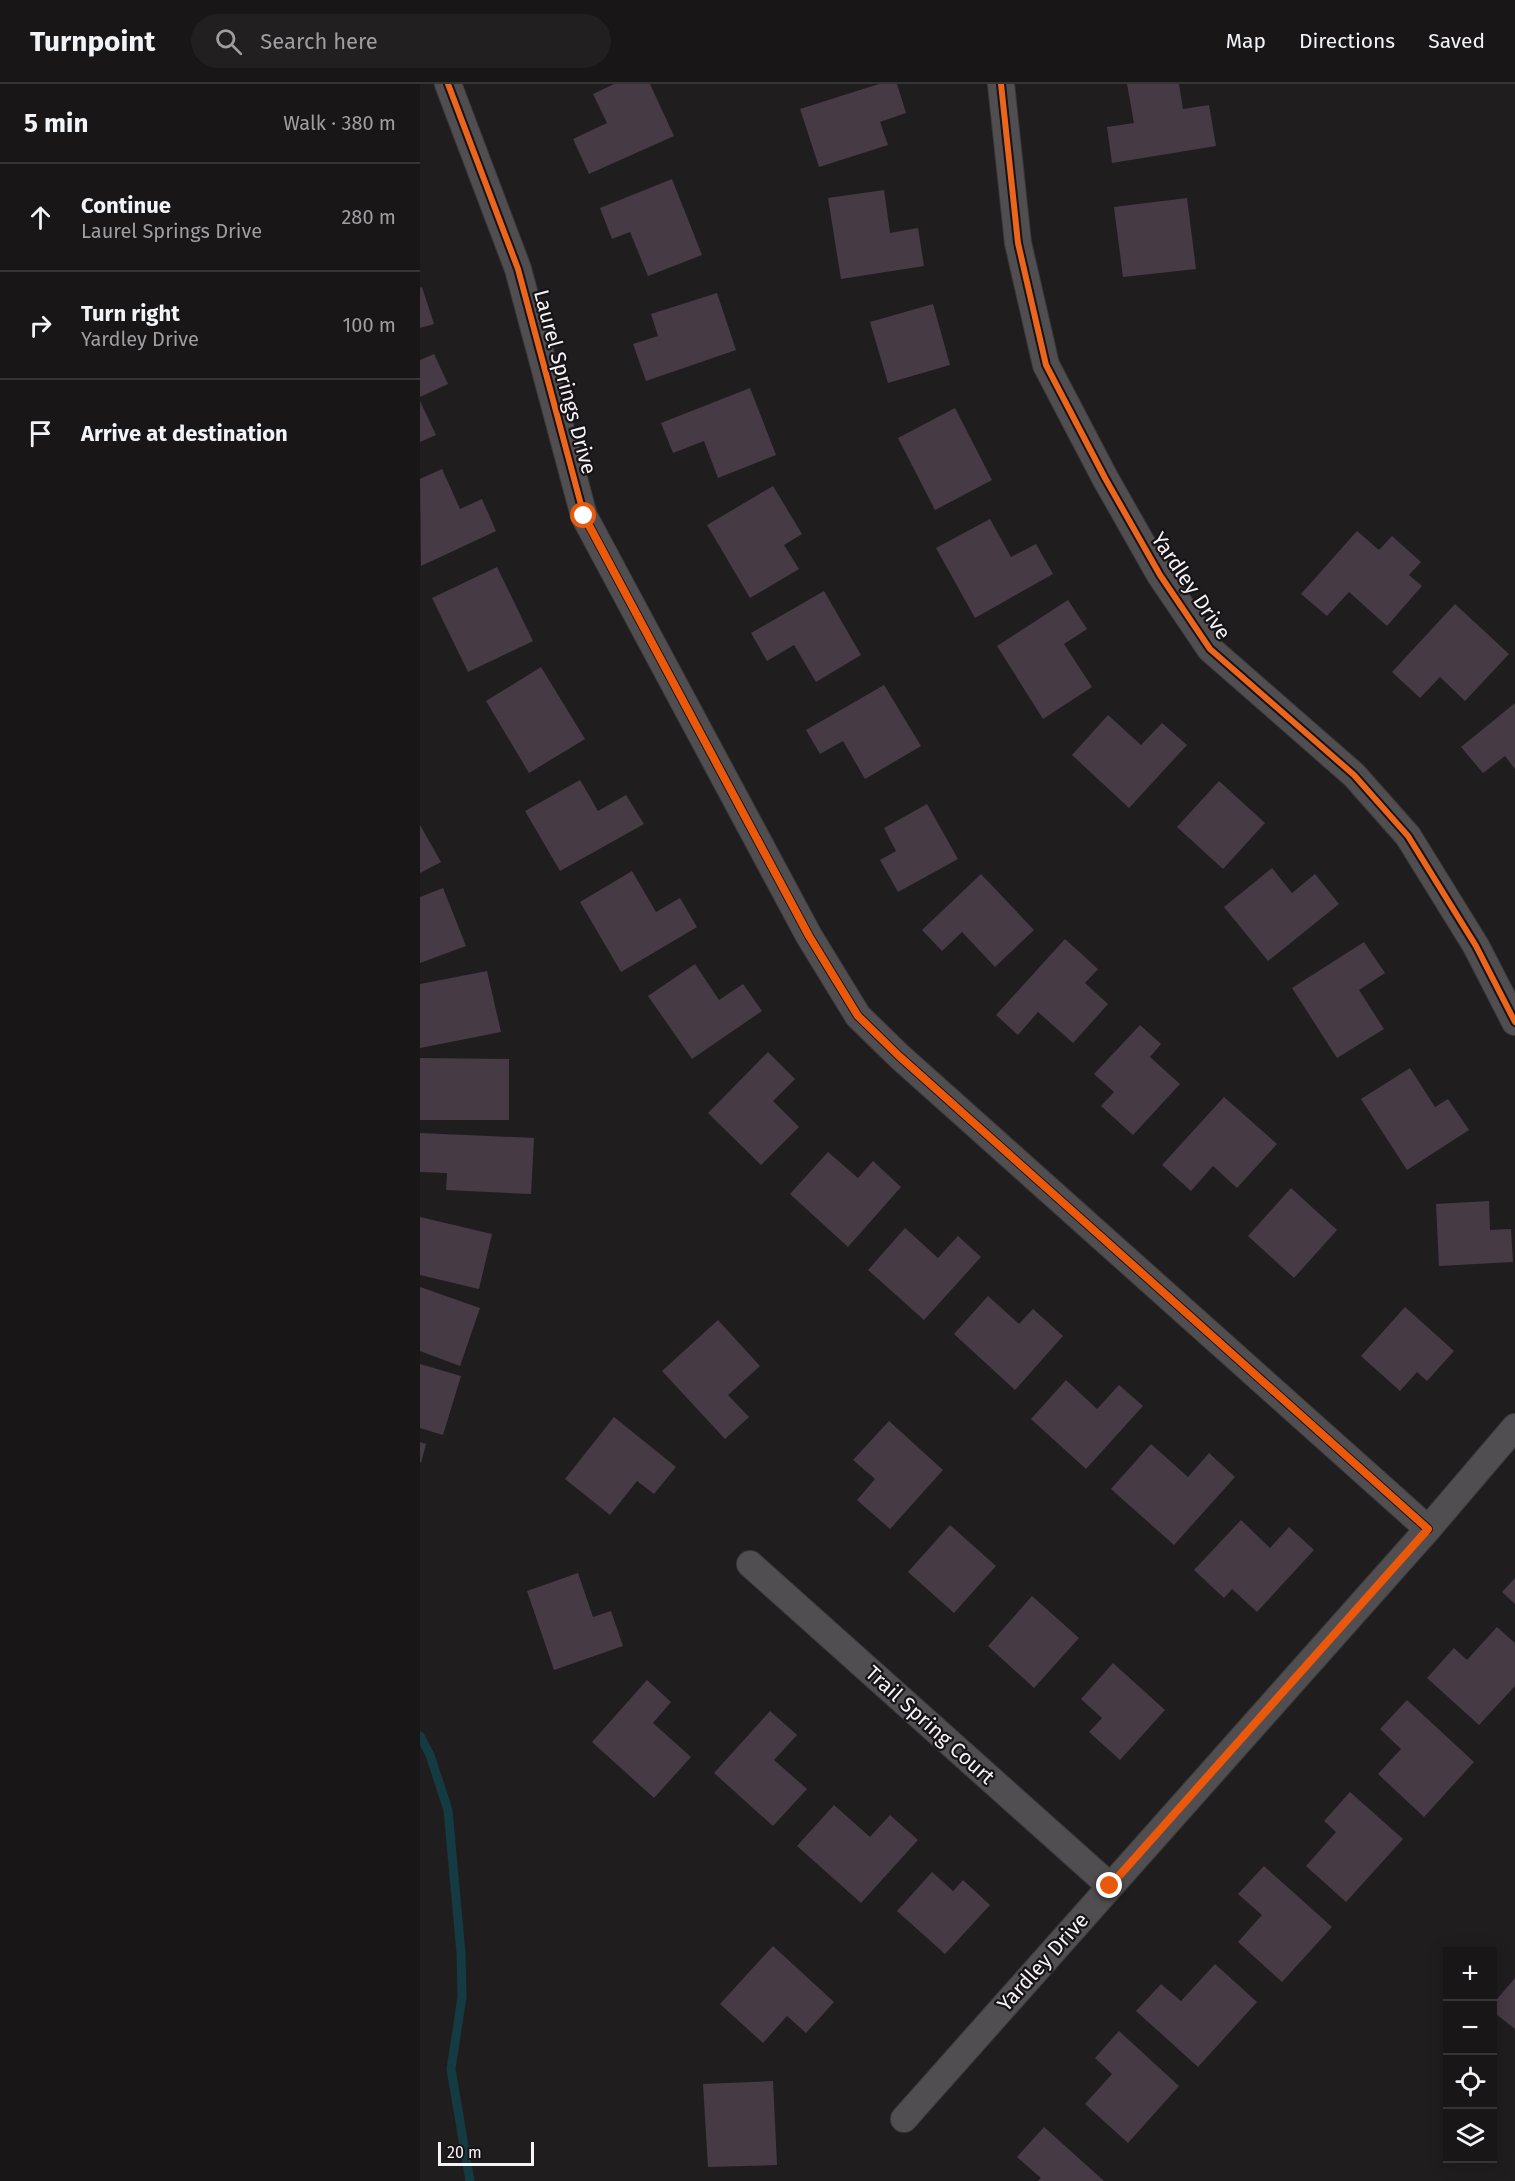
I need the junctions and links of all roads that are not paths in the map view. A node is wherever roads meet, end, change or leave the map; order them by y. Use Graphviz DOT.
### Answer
graph roads {
  1 [pos="448,84"];
  2 [pos="1001,84"];
  3 [pos="1515,1022"];
  4 [pos="1515,1427"];
  5 [pos="1428,1529"];
  6 [pos="750,1564"];
  7 [pos="1110,1886"];
  8 [pos="904,2119"];
  1 -- 5 [label="street, Laurel Springs Drive"];
  2 -- 3 [label="street, Yardley Drive"];
  4 -- 5 [label="street, Yardley Drive"];
  5 -- 7 [label="street, Yardley Drive"];
  6 -- 7 [label="street, Trail Spring Court"];
  7 -- 8 [label="street, Yardley Drive"];
}
